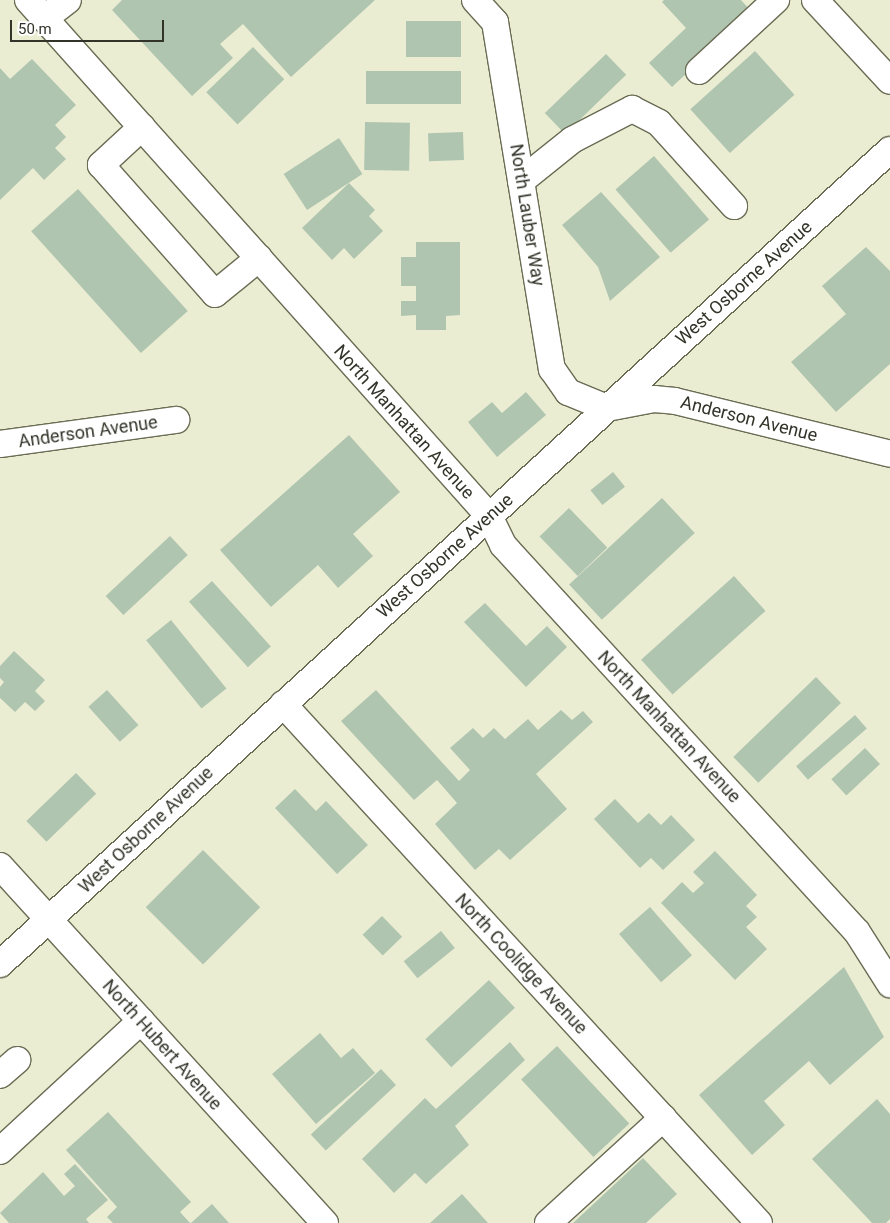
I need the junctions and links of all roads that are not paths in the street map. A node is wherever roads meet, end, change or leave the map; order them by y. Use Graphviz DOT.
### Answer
graph roads {
  1 [pos="68,0"];
  2 [pos="475,0"];
  3 [pos="776,0"];
  4 [pos="815,0"];
  5 [pos="37,9"];
  6 [pos="699,71"];
  7 [pos="890,81"];
  8 [pos="142,127"];
  9 [pos="890,150"];
  10 [pos="521,180"];
  11 [pos="734,206"];
  12 [pos="259,258"];
  13 [pos="607,408"];
  14 [pos="176,420"];
  15 [pos="0,444"];
  16 [pos="890,454"];
  17 [pos="489,516"];
  18 [pos="283,704"];
  19 [pos="0,866"];
  20 [pos="48,920"];
  21 [pos="0,964"];
  22 [pos="890,984"];
  23 [pos="141,1021"];
  24 [pos="663,1118"];
  25 [pos="0,1150"];
  26 [pos="325,1223"];
  27 [pos="548,1223"];
  28 [pos="759,1223"];
  1 -- 5 [label="street"];
  2 -- 10 [label="street, North Lauber Way"];
  3 -- 6 [label="street"];
  4 -- 7 [label="street"];
  5 -- 8 [label="street, North Manhattan Avenue"];
  8 -- 12 [label="street, North Manhattan Avenue"];
  8 -- 12 [label="street"];
  9 -- 13 [label="street, West Osborne Avenue"];
  10 -- 11 [label="street"];
  10 -- 13 [label="street, North Lauber Way"];
  12 -- 17 [label="street, North Manhattan Avenue"];
  13 -- 16 [label="street, Anderson Avenue"];
  13 -- 17 [label="street, West Osborne Avenue"];
  14 -- 15 [label="street, Anderson Avenue"];
  17 -- 18 [label="street, West Osborne Avenue"];
  17 -- 22 [label="street, North Manhattan Avenue"];
  18 -- 20 [label="street, West Osborne Avenue"];
  18 -- 24 [label="street, North Coolidge Avenue"];
  19 -- 20 [label="street, North Hubert Avenue"];
  20 -- 21 [label="street, West Osborne Avenue"];
  20 -- 23 [label="street, North Hubert Avenue"];
  23 -- 25 [label="street"];
  23 -- 26 [label="street, North Hubert Avenue"];
  24 -- 27 [label="street"];
  24 -- 28 [label="street, North Coolidge Avenue"];
}
